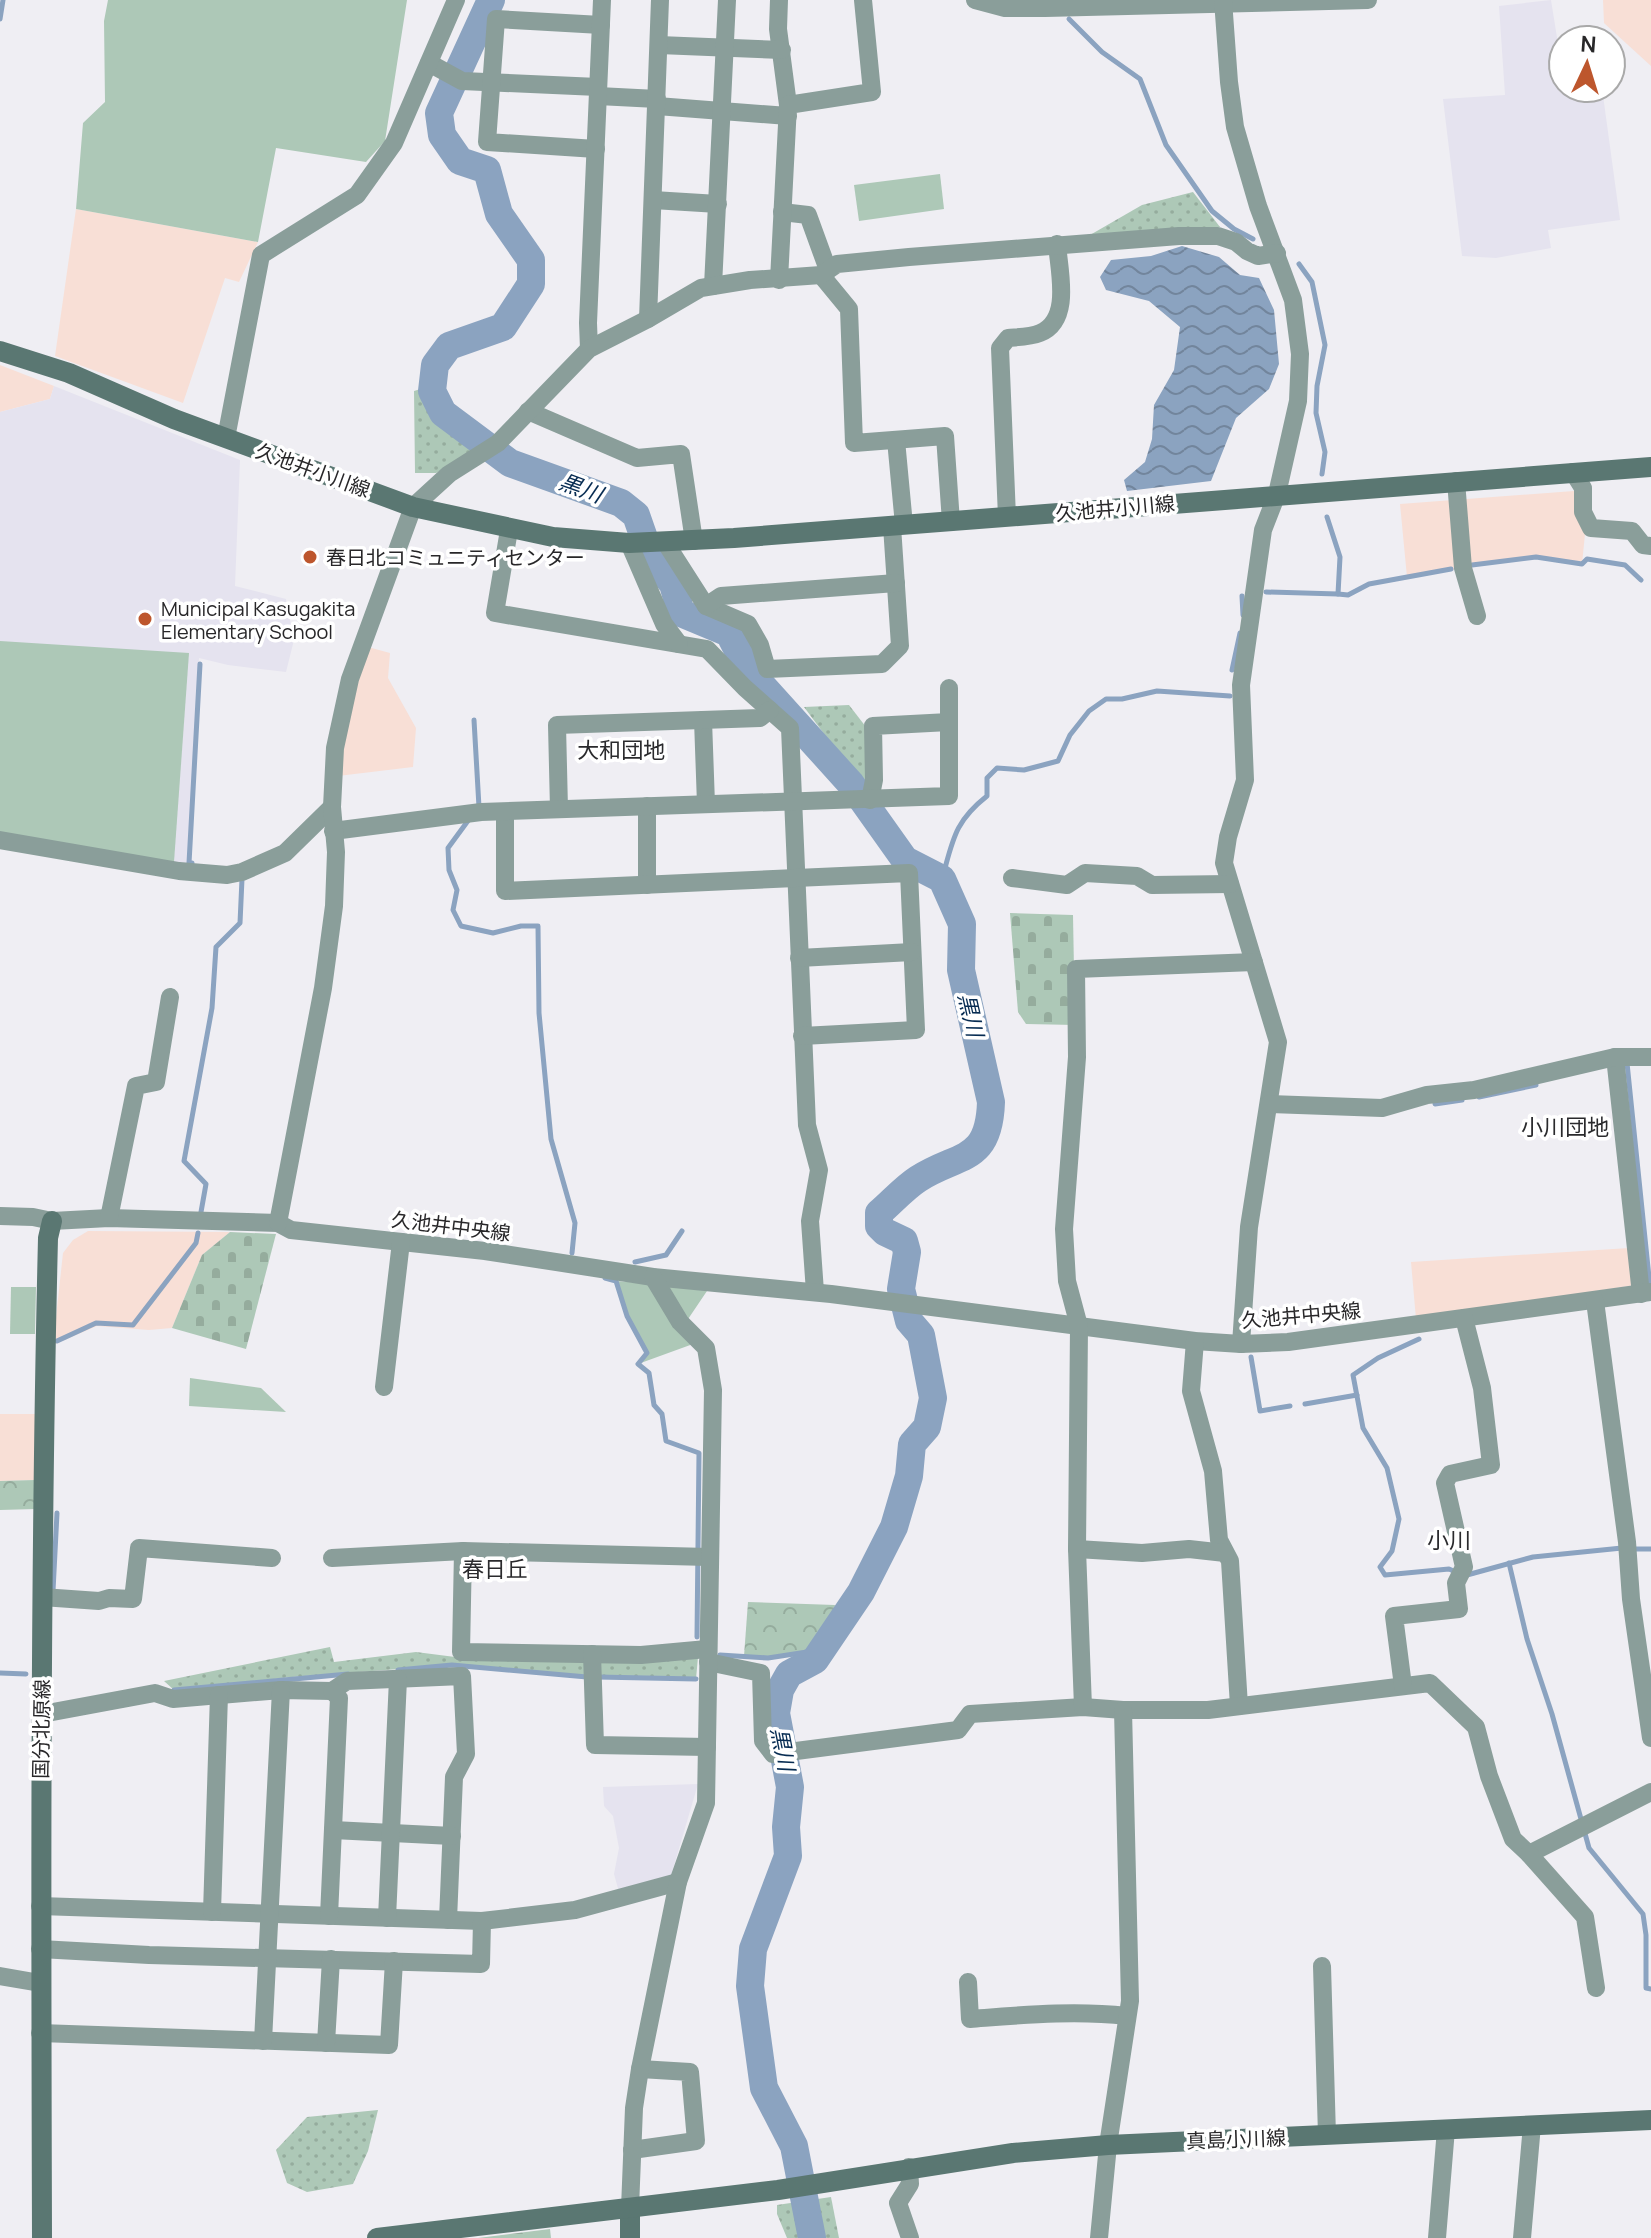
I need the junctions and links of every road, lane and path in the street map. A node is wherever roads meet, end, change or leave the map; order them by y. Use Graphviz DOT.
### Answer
graph roads {
  1 [pos="456,0"];
  2 [pos="602,0"];
  3 [pos="660,0"];
  4 [pos="727,0"];
  5 [pos="779,0"];
  6 [pos="863,0"];
  7 [pos="975,0"];
  8 [pos="1368,0"];
  9 [pos="1224,2"];
  10 [pos="601,25"];
  11 [pos="659,45"];
  12 [pos="725,48"];
  13 [pos="782,50"];
  14 [pos="429,63"];
  15 [pos="491,81"];
  16 [pos="598,91"];
  17 [pos="657,102"];
  18 [pos="722,111"];
  19 [pos="788,111"];
  20 [pos="596,149"];
  21 [pos="653,200"];
  22 [pos="718,204"];
  23 [pos="782,212"];
  24 [pos="1057,244"];
  25 [pos="1277,253"];
  26 [pos="824,273"];
  27 [pos="779,280"];
  28 [pos="713,286"];
  29 [pos="648,319"];
  30 [pos="589,349"];
  31 [pos="0,351"];
  32 [pos="528,411"];
  33 [pos="226,438"];
  34 [pos="896,440"];
  35 [pos="1651,467"];
  36 [pos="1573,472"];
  37 [pos="1456,481"];
  38 [pos="1277,494"];
  39 [pos="413,507"];
  40 [pos="1007,517"];
  41 [pos="951,522"];
  42 [pos="898,526"];
  43 [pos="509,530"];
  44 [pos="694,541"];
  45 [pos="647,542"];
  46 [pos="1651,546"];
  47 [pos="896,583"];
  48 [pos="706,606"];
  49 [pos="1477,616"];
  50 [pos="679,644"];
  51 [pos="949,688"];
  52 [pos="770,710"];
  53 [pos="703,720"];
  54 [pos="949,722"];
  55 [pos="874,796"];
  56 [pos="792,803"];
  57 [pos="706,804"];
  58 [pos="647,806"];
  59 [pos="332,807"];
  60 [pos="559,809"];
  61 [pos="505,812"];
  62 [pos="333,831"];
  63 [pos="0,840"];
  64 [pos="796,878"];
  65 [pos="1012,878"];
  66 [pos="1230,884"];
  67 [pos="647,885"];
  68 [pos="912,952"];
  69 [pos="799,958"];
  70 [pos="1254,962"];
  71 [pos="170,997"];
  72 [pos="802,1036"];
  73 [pos="1651,1057"];
  74 [pos="1616,1063"];
  75 [pos="1269,1104"];
  76 [pos="0,1216"];
  77 [pos="109,1218"];
  78 [pos="52,1221"];
  79 [pos="278,1223"];
  80 [pos="401,1242"];
  81 [pos="653,1277"];
  82 [pos="815,1292"];
  83 [pos="1646,1293"];
  84 [pos="1595,1301"];
  85 [pos="1464,1318"];
  86 [pos="1079,1326"];
  87 [pos="1195,1341"];
  88 [pos="1241,1344"];
  89 [pos="384,1387"];
  90 [pos="1077,1549"];
  91 [pos="463,1551"];
  92 [pos="1225,1553"];
  93 [pos="709,1557"];
  94 [pos="272,1558"];
  95 [pos="332,1558"];
  96 [pos="42,1597"];
  97 [pos="592,1654"];
  98 [pos="707,1655"];
  99 [pos="398,1679"];
  100 [pos="1403,1686"];
  101 [pos="281,1690"];
  102 [pos="332,1691"];
  103 [pos="219,1695"];
  104 [pos="1239,1706"];
  105 [pos="1083,1707"];
  106 [pos="1123,1710"];
  107 [pos="42,1714"];
  108 [pos="1651,1738"];
  109 [pos="707,1747"];
  110 [pos="1651,1792"];
  111 [pos="333,1830"];
  112 [pos="391,1833"];
  113 [pos="452,1836"];
  114 [pos="1529,1854"];
  115 [pos="678,1882"];
  116 [pos="40,1906"];
  117 [pos="212,1912"];
  118 [pos="269,1915"];
  119 [pos="329,1916"];
  120 [pos="387,1918"];
  121 [pos="448,1920"];
  122 [pos="482,1921"];
  123 [pos="40,1949"];
  124 [pos="267,1957"];
  125 [pos="331,1959"];
  126 [pos="394,1961"];
  127 [pos="1322,1966"];
  128 [pos="0,1976"];
  129 [pos="968,1982"];
  130 [pos="40,1983"];
  131 [pos="1596,1988"];
  132 [pos="1127,2016"];
  133 [pos="40,2033"];
  134 [pos="263,2041"];
  135 [pos="326,2043"];
  136 [pos="640,2069"];
  137 [pos="1651,2120"];
  138 [pos="1532,2125"];
  139 [pos="1446,2129"];
  140 [pos="1327,2135"];
  141 [pos="1108,2145"];
  142 [pos="632,2150"];
  143 [pos="909,2167"];
  144 [pos="630,2208"];
  145 [pos="42,2238"];
  146 [pos="377,2238"];
  147 [pos="630,2238"];
  148 [pos="910,2238"];
  149 [pos="1099,2238"];
  150 [pos="1437,2238"];
  151 [pos="1522,2238"];
  1 -- 14 [label="street"];
  2 -- 10 [label="street"];
  3 -- 11 [label="street"];
  4 -- 12 [label="street"];
  5 -- 13 [label="street"];
  6 -- 19 [label="street"];
  7 -- 9 [label="street"];
  8 -- 9 [label="street"];
  9 -- 25 [label="street"];
  10 -- 15 [label="street"];
  10 -- 16 [label="street"];
  11 -- 12 [label="street"];
  11 -- 17 [label="street"];
  12 -- 13 [label="street"];
  12 -- 18 [label="street"];
  13 -- 19 [label="street"];
  14 -- 15 [label="street"];
  14 -- 33 [label="street"];
  15 -- 16 [label="street"];
  15 -- 20 [label="street"];
  16 -- 17 [label="street"];
  16 -- 20 [label="street"];
  17 -- 18 [label="street"];
  17 -- 21 [label="street"];
  18 -- 19 [label="street"];
  18 -- 22 [label="street"];
  19 -- 23 [label="street"];
  20 -- 30 [label="street"];
  21 -- 22 [label="street"];
  21 -- 29 [label="street"];
  22 -- 28 [label="street"];
  23 -- 26 [label="street"];
  23 -- 27 [label="street"];
  24 -- 25 [label="street"];
  24 -- 26 [label="street"];
  24 -- 40 [label="street"];
  25 -- 38 [label="street"];
  26 -- 27 [label="street"];
  26 -- 34 [label="street"];
  27 -- 28 [label="street"];
  28 -- 29 [label="street"];
  29 -- 30 [label="street"];
  30 -- 32 [label="street"];
  31 -- 33 [label="street, 久池井小川線"];
  32 -- 39 [label="street"];
  32 -- 44 [label="street"];
  33 -- 39 [label="street, 久池井小川線"];
  34 -- 41 [label="street"];
  34 -- 42 [label="street"];
  35 -- 36 [label="street, 久池井小川線"];
  36 -- 37 [label="street, 久池井小川線"];
  36 -- 46 [label="street"];
  37 -- 38 [label="street, 久池井小川線"];
  37 -- 49 [label="street"];
  38 -- 40 [label="street, 久池井小川線"];
  38 -- 66 [label="street"];
  39 -- 43 [label="street, 久池井小川線"];
  39 -- 59 [label="street"];
  40 -- 41 [label="street, 久池井小川線"];
  41 -- 42 [label="street, 久池井小川線"];
  42 -- 44 [label="street, 久池井小川線"];
  42 -- 47 [label="street"];
  43 -- 45 [label="street, 久池井小川線"];
  43 -- 50 [label="street"];
  44 -- 45 [label="street, 久池井小川線"];
  45 -- 48 [label="street"];
  45 -- 50 [label="street"];
  47 -- 48 [label="street"];
  47 -- 48 [label="street"];
  50 -- 52 [label="street"];
  51 -- 54 [label="street"];
  52 -- 53 [label="street"];
  52 -- 56 [label="street"];
  53 -- 57 [label="street"];
  53 -- 60 [label="street"];
  54 -- 55 [label="street"];
  54 -- 55 [label="street"];
  55 -- 56 [label="street"];
  56 -- 57 [label="street"];
  56 -- 64 [label="street"];
  57 -- 58 [label="street"];
  58 -- 60 [label="street"];
  58 -- 67 [label="street"];
  59 -- 62 [label="street"];
  59 -- 63 [label="street"];
  60 -- 61 [label="street"];
  61 -- 62 [label="street"];
  61 -- 67 [label="street"];
  62 -- 79 [label="street"];
  64 -- 67 [label="street"];
  64 -- 68 [label="street"];
  64 -- 69 [label="street"];
  65 -- 66 [label="street"];
  66 -- 70 [label="street"];
  68 -- 69 [label="street"];
  68 -- 72 [label="street"];
  69 -- 72 [label="street"];
  70 -- 75 [label="street"];
  70 -- 86 [label="street"];
  71 -- 77 [label="street"];
  72 -- 82 [label="street"];
  73 -- 74 [label="street"];
  74 -- 75 [label="street"];
  74 -- 83 [label="street"];
  75 -- 88 [label="street"];
  76 -- 78 [label="street, 久池井中央線"];
  77 -- 78 [label="street, 久池井中央線"];
  77 -- 79 [label="street, 久池井中央線"];
  78 -- 96 [label="street, 国分北原線"];
  79 -- 80 [label="street, 久池井中央線"];
  80 -- 81 [label="street, 久池井中央線"];
  80 -- 89 [label="street"];
  81 -- 82 [label="street, 久池井中央線"];
  81 -- 93 [label="street"];
  82 -- 86 [label="street, 久池井中央線"];
  83 -- 84 [label="street, 久池井中央線"];
  84 -- 85 [label="street, 久池井中央線"];
  84 -- 108 [label="street"];
  85 -- 88 [label="street, 久池井中央線"];
  85 -- 100 [label="street"];
  86 -- 87 [label="street, 久池井中央線"];
  86 -- 90 [label="street"];
  87 -- 88 [label="street, 久池井中央線"];
  87 -- 92 [label="street"];
  90 -- 92 [label="street"];
  90 -- 105 [label="street"];
  91 -- 93 [label="street"];
  91 -- 95 [label="street"];
  91 -- 97 [label="street"];
  92 -- 104 [label="street"];
  93 -- 98 [label="street"];
  94 -- 96 [label="street"];
  96 -- 107 [label="street, 国分北原線"];
  97 -- 98 [label="street"];
  97 -- 109 [label="street"];
  98 -- 105 [label="street"];
  98 -- 109 [label="street"];
  99 -- 102 [label="street"];
  99 -- 112 [label="street"];
  99 -- 113 [label="street"];
  100 -- 104 [label="street"];
  100 -- 114 [label="street"];
  101 -- 102 [label="street"];
  101 -- 103 [label="street"];
  101 -- 118 [label="street"];
  102 -- 111 [label="street"];
  103 -- 107 [label="street"];
  103 -- 117 [label="street"];
  104 -- 106 [label="street"];
  105 -- 106 [label="street"];
  106 -- 132 [label="street"];
  107 -- 116 [label="street, 国分北原線"];
  109 -- 115 [label="street"];
  110 -- 114 [label="street"];
  111 -- 112 [label="street"];
  111 -- 119 [label="street"];
  112 -- 113 [label="street"];
  112 -- 120 [label="street"];
  113 -- 121 [label="street"];
  114 -- 131 [label="street"];
  115 -- 122 [label="street"];
  115 -- 136 [label="street"];
  116 -- 117 [label="street"];
  116 -- 123 [label="street, 国分北原線"];
  117 -- 118 [label="street"];
  118 -- 119 [label="street"];
  118 -- 124 [label="street"];
  119 -- 120 [label="street"];
  120 -- 121 [label="street"];
  121 -- 122 [label="street"];
  122 -- 126 [label="street"];
  123 -- 124 [label="street"];
  123 -- 130 [label="street, 国分北原線"];
  124 -- 125 [label="street"];
  124 -- 134 [label="street"];
  125 -- 126 [label="street"];
  125 -- 135 [label="street"];
  126 -- 135 [label="street"];
  127 -- 140 [label="street"];
  128 -- 130 [label="street"];
  129 -- 132 [label="street"];
  130 -- 133 [label="street, 国分北原線"];
  132 -- 141 [label="street"];
  133 -- 134 [label="street"];
  133 -- 145 [label="street, 国分北原線"];
  134 -- 135 [label="street"];
  136 -- 142 [label="street"];
  136 -- 142 [label="street"];
  137 -- 138 [label="street, 真島小川線"];
  138 -- 139 [label="street, 真島小川線"];
  138 -- 151 [label="street"];
  139 -- 140 [label="street, 真島小川線"];
  139 -- 150 [label="street"];
  140 -- 141 [label="street, 真島小川線"];
  141 -- 143 [label="street, 真島小川線"];
  141 -- 149 [label="street"];
  142 -- 144 [label="street"];
  143 -- 144 [label="street, 真島小川線"];
  143 -- 148 [label="street"];
  144 -- 146 [label="street"];
  144 -- 147 [label="street"];
}
